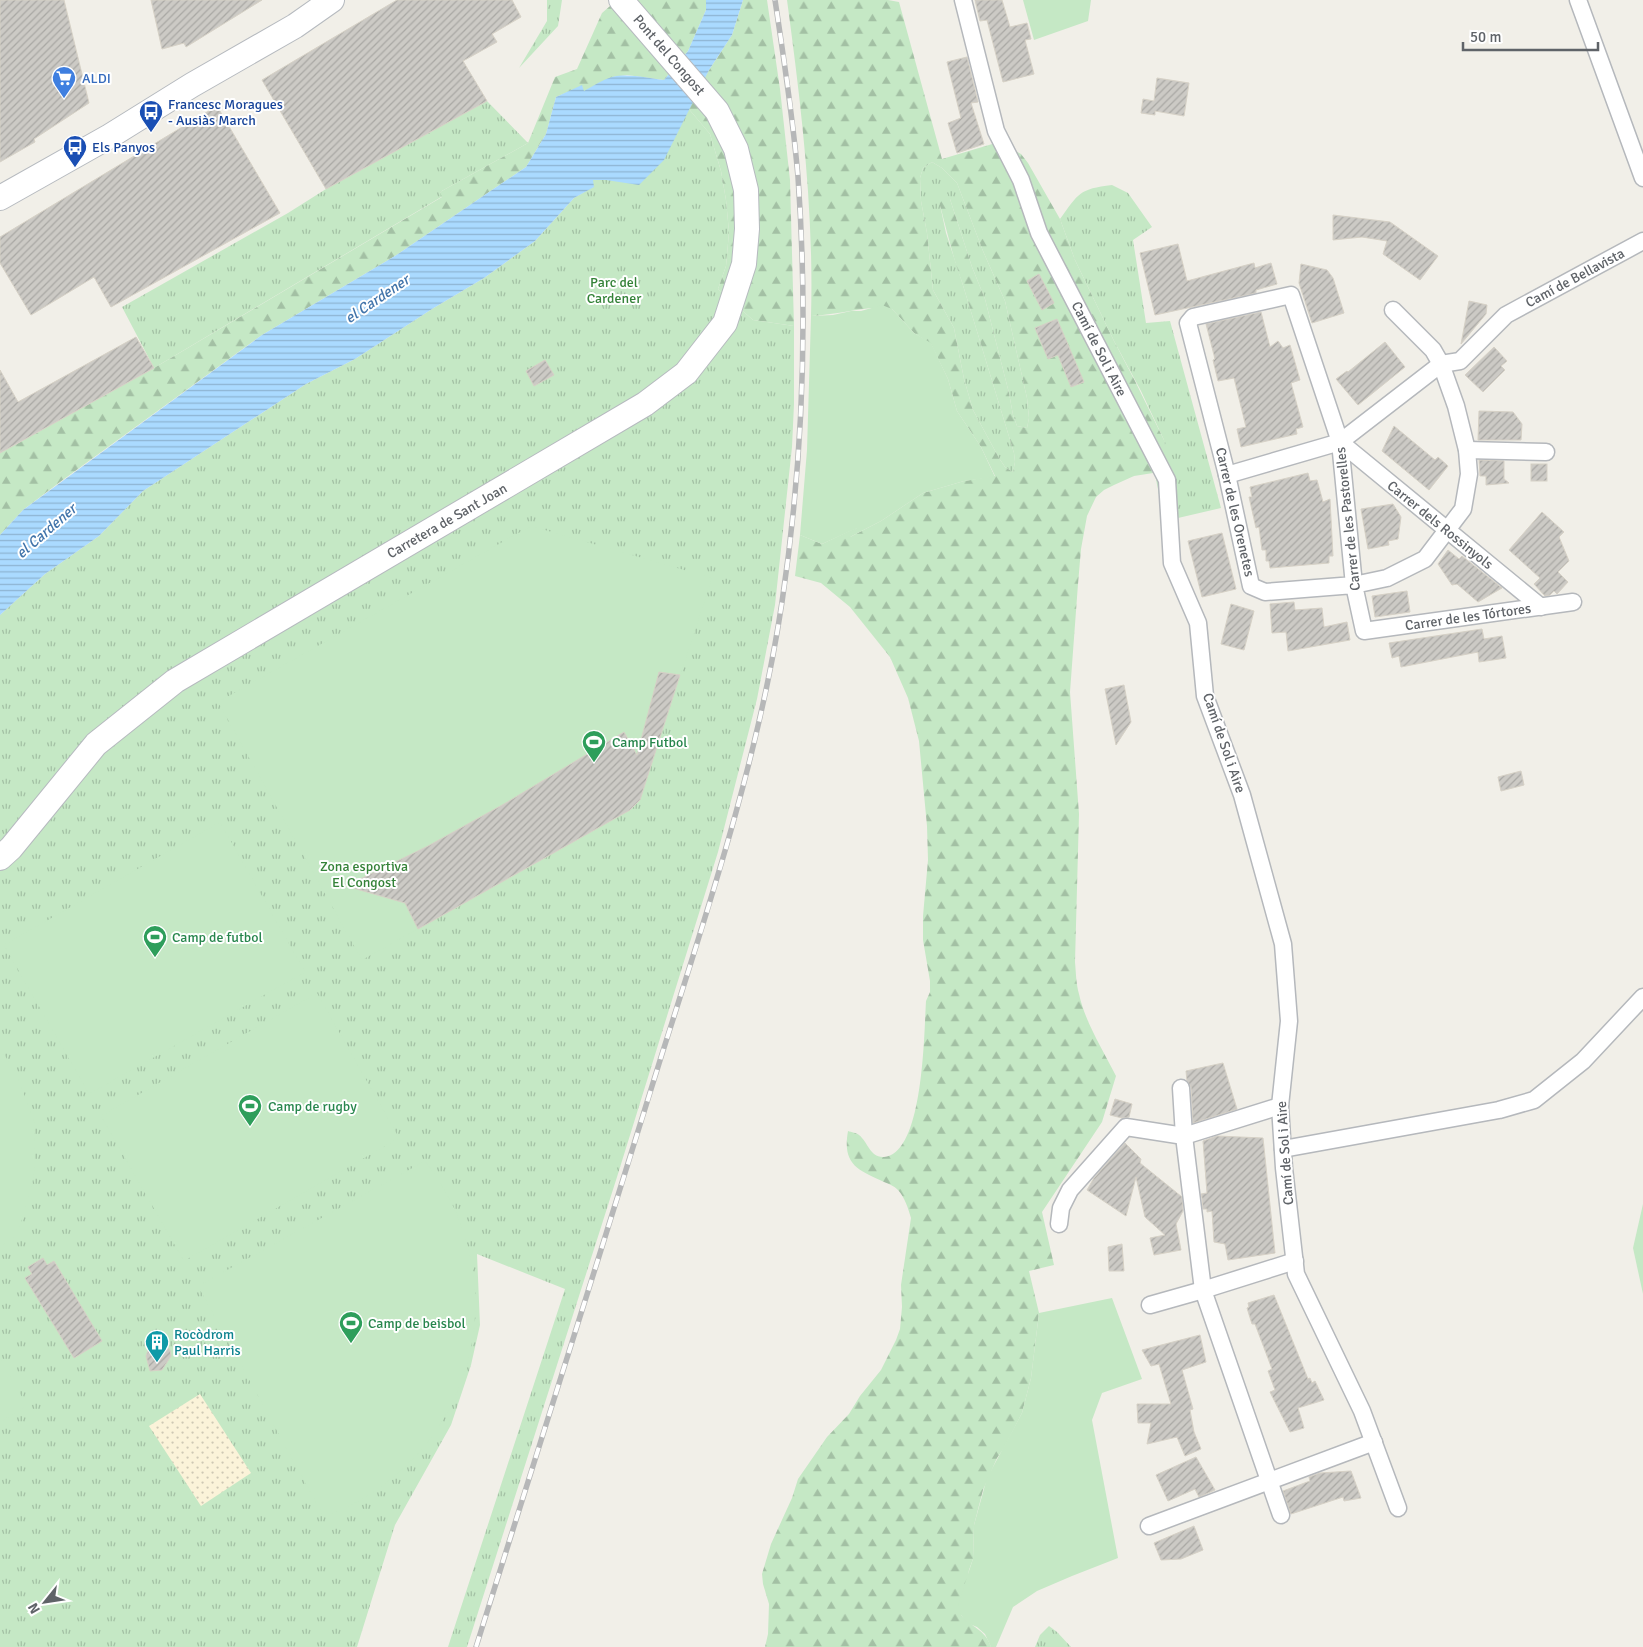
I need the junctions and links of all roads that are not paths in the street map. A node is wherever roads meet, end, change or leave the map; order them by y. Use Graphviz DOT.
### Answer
graph roads {
  1 [pos="332,0"];
  2 [pos="621,0"];
  3 [pos="963,0"];
  4 [pos="1578,0"];
  5 [pos="717,110"];
  6 [pos="1643,178"];
  7 [pos="0,198"];
  8 [pos="1643,241"];
  9 [pos="1291,295"];
  10 [pos="1392,310"];
  11 [pos="1441,364"];
  12 [pos="1340,442"];
  13 [pos="1467,450"];
  14 [pos="1546,452"];
  15 [pos="1227,475"];
  16 [pos="1448,531"];
  17 [pos="1354,585"];
  18 [pos="1572,602"];
  19 [pos="1541,607"];
  20 [pos="1364,631"];
  21 [pos="0,858"];
  22 [pos="1643,997"];
  23 [pos="1181,1088"];
  24 [pos="1280,1106"];
  25 [pos="1184,1136"];
  26 [pos="1283,1148"];
  27 [pos="1059,1224"];
  28 [pos="1295,1260"];
  29 [pos="1203,1290"];
  30 [pos="1150,1305"];
  31 [pos="1374,1442"];
  32 [pos="1269,1481"];
  33 [pos="1398,1508"];
  34 [pos="1281,1515"];
  35 [pos="1148,1526"];
  1 -- 7 [label="street"];
  2 -- 5 [label="street, Pont del Congost"];
  3 -- 24 [label="street, Camí de Sol i Aire"];
  4 -- 6 [label="street"];
  5 -- 21 [label="street, Carretera de Sant Joan"];
  8 -- 11 [label="street, Camí de Bellavista"];
  9 -- 12 [label="street, Carrer de les Pastorelles"];
  9 -- 15 [label="street, Carrer de les Orenetes"];
  10 -- 11 [label="street, Carrer de les Orenetes"];
  11 -- 12 [label="street"];
  11 -- 13 [label="street, Carrer de les Orenetes"];
  12 -- 15 [label="street"];
  12 -- 16 [label="street, Carrer dels Rossinyols"];
  12 -- 17 [label="street, Carrer de les Pastorelles"];
  13 -- 14 [label="street"];
  13 -- 16 [label="street, Carrer de les Orenetes"];
  15 -- 17 [label="street, Carrer de les Orenetes"];
  16 -- 17 [label="street, Carrer de les Orenetes"];
  16 -- 19 [label="street, Carrer dels Rossinyols"];
  17 -- 20 [label="street, Carrer de les Pastorelles"];
  18 -- 19 [label="street, Carrer de les Tórtores"];
  19 -- 20 [label="street, Carrer de les Tórtores"];
  22 -- 26 [label="street"];
  23 -- 25 [label="street"];
  24 -- 25 [label="street"];
  24 -- 26 [label="street, Camí de Sol i Aire"];
  25 -- 27 [label="street"];
  25 -- 29 [label="street"];
  26 -- 28 [label="street, Camí de Sol i Aire"];
  28 -- 29 [label="street"];
  28 -- 31 [label="street, Camí de Sol i Aire"];
  29 -- 30 [label="street"];
  29 -- 32 [label="street"];
  31 -- 32 [label="street"];
  31 -- 33 [label="street, Camí de Sol i Aire"];
  32 -- 34 [label="street"];
  32 -- 35 [label="street"];
}
